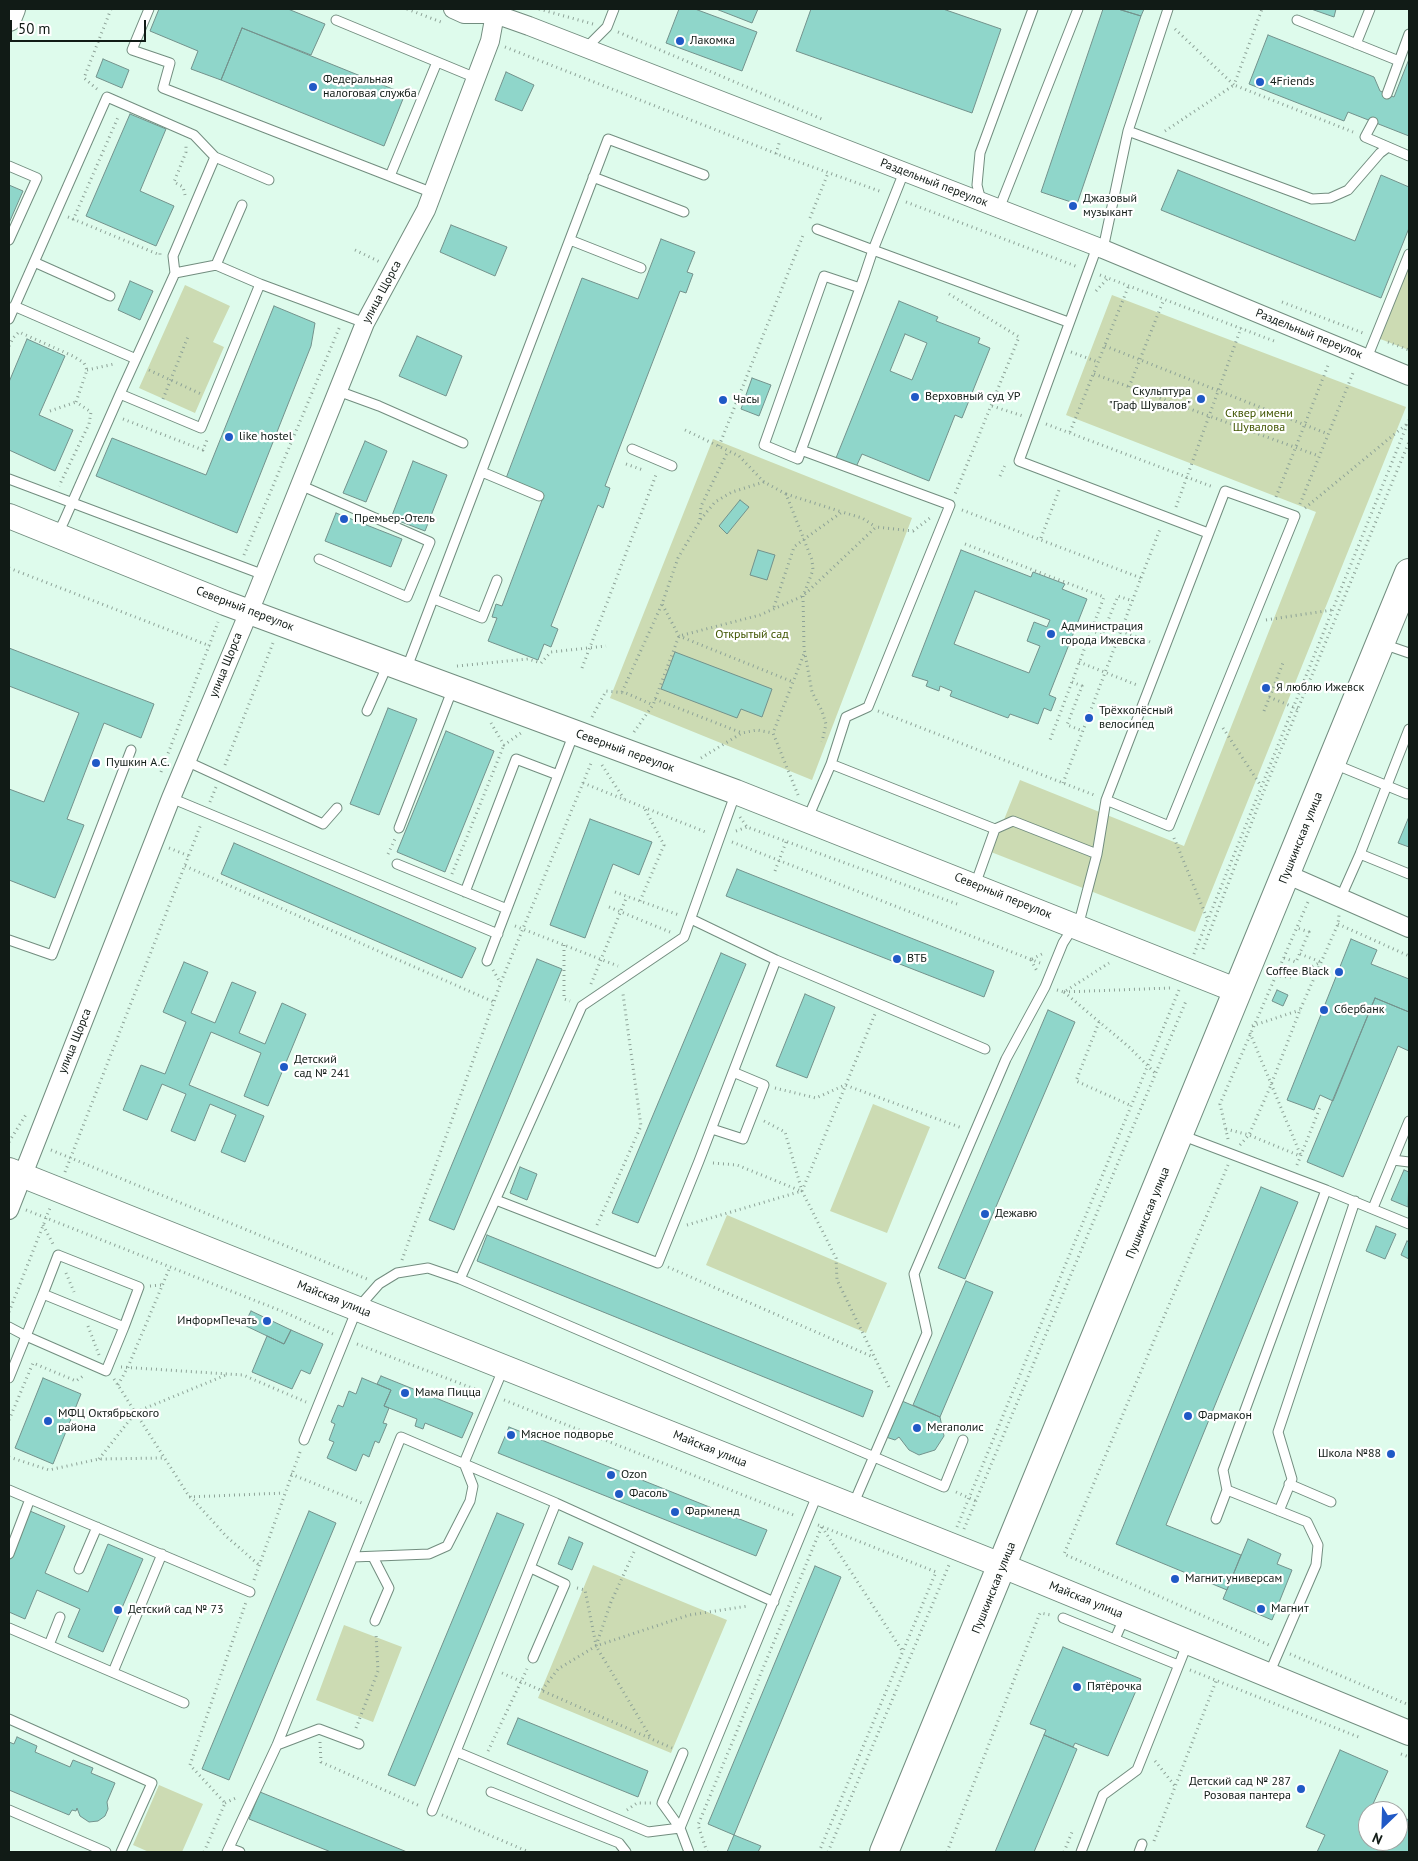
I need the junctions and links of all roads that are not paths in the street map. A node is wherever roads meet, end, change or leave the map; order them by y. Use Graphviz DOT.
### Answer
graph roads {
  1 [pos="13,9"];
  2 [pos="149,9"];
  3 [pos="614,9"];
  4 [pos="1033,9"];
  5 [pos="1078,9"];
  6 [pos="1168,9"];
  7 [pos="1370,9"];
  8 [pos="495,14"];
  9 [pos="449,16"];
  10 [pos="9,19"];
  11 [pos="336,20"];
  12 [pos="1297,20"];
  13 [pos="1409,34"];
  14 [pos="1356,44"];
  15 [pos="586,48"];
  16 [pos="1399,61"];
  17 [pos="436,62"];
  18 [pos="476,78"];
  19 [pos="1388,94"];
  20 [pos="1373,122"];
  21 [pos="1128,131"];
  22 [pos="1388,147"];
  23 [pos="1409,156"];
  24 [pos="215,157"];
  25 [pos="9,166"];
  26 [pos="904,172"];
  27 [pos="704,175"];
  28 [pos="390,176"];
  29 [pos="593,177"];
  30 [pos="269,180"];
  31 [pos="433,193"];
  32 [pos="981,202"];
  33 [pos="242,205"];
  34 [pos="999,209"];
  35 [pos="684,212"];
  36 [pos="817,229"];
  37 [pos="9,240"];
  38 [pos="570,240"];
  39 [pos="1100,248"];
  40 [pos="873,250"];
  41 [pos="1409,254"];
  42 [pos="34,262"];
  43 [pos="216,265"];
  44 [pos="641,268"];
  45 [pos="175,273"];
  46 [pos="260,284"];
  47 [pos="860,288"];
  48 [pos="110,296"];
  49 [pos="14,306"];
  50 [pos="9,319"];
  51 [pos="1068,322"];
  52 [pos="365,324"];
  53 [pos="136,358"];
  54 [pos="1367,358"];
  55 [pos="1409,376"];
  56 [pos="338,390"];
  57 [pos="120,394"];
  58 [pos="463,443"];
  59 [pos="632,449"];
  60 [pos="801,450"];
  61 [pos="672,466"];
  62 [pos="482,472"];
  63 [pos="9,479"];
  64 [pos="300,485"];
  65 [pos="539,496"];
  66 [pos="72,503"];
  67 [pos="9,516"];
  68 [pos="1208,533"];
  69 [pos="57,535"];
  70 [pos="319,559"];
  71 [pos="1409,573"];
  72 [pos="264,575"];
  73 [pos="497,580"];
  74 [pos="434,599"];
  75 [pos="248,611"];
  76 [pos="1380,643"];
  77 [pos="1409,653"];
  78 [pos="397,667"];
  79 [pos="453,677"];
  80 [pos="367,711"];
  81 [pos="583,725"];
  82 [pos="1409,729"];
  83 [pos="131,750"];
  84 [pos="186,760"];
  85 [pos="1332,763"];
  86 [pos="831,764"];
  87 [pos="558,775"];
  88 [pos="1387,786"];
  89 [pos="736,792"];
  90 [pos="1407,794"];
  91 [pos="171,798"];
  92 [pos="1106,800"];
  93 [pos="337,808"];
  94 [pos="803,810"];
  95 [pos="400,828"];
  96 [pos="994,829"];
  97 [pos="1097,854"];
  98 [pos="1360,854"];
  99 [pos="397,864"];
  100 [pos="1286,874"];
  101 [pos="1409,874"];
  102 [pos="975,885"];
  103 [pos="465,892"];
  104 [pos="1340,899"];
  105 [pos="507,909"];
  106 [pos="692,919"];
  107 [pos="1074,925"];
  108 [pos="1409,928"];
  109 [pos="498,934"];
  110 [pos="9,940"];
  111 [pos="487,960"];
  112 [pos="776,960"];
  113 [pos="1238,991"];
  114 [pos="985,1049"];
  115 [pos="733,1072"];
  116 [pos="1409,1121"];
  117 [pos="712,1129"];
  118 [pos="1180,1134"];
  119 [pos="1393,1160"];
  120 [pos="1409,1162"];
  121 [pos="15,1172"];
  122 [pos="1326,1190"];
  123 [pos="496,1200"];
  124 [pos="1355,1201"];
  125 [pos="10,1207"];
  126 [pos="1373,1208"];
  127 [pos="1409,1224"];
  128 [pos="460,1279"];
  129 [pos="43,1294"];
  130 [pos="357,1308"];
  131 [pos="9,1327"];
  132 [pos="124,1327"];
  133 [pos="26,1336"];
  134 [pos="504,1367"];
  135 [pos="9,1378"];
  136 [pos="304,1440"];
  137 [pos="963,1440"];
  138 [pos="874,1457"];
  139 [pos="464,1463"];
  140 [pos="1290,1484"];
  141 [pos="9,1490"];
  142 [pos="1228,1490"];
  143 [pos="818,1492"];
  144 [pos="30,1499"];
  145 [pos="1331,1502"];
  146 [pos="556,1503"];
  147 [pos="852,1506"];
  148 [pos="1279,1511"];
  149 [pos="1216,1519"];
  150 [pos="97,1527"];
  151 [pos="9,1554"];
  152 [pos="162,1554"];
  153 [pos="353,1557"];
  154 [pos="373,1557"];
  155 [pos="1003,1566"];
  156 [pos="530,1568"];
  157 [pos="79,1569"];
  158 [pos="250,1592"];
  159 [pos="774,1602"];
  160 [pos="1125,1616"];
  161 [pos="60,1617"];
  162 [pos="1063,1618"];
  163 [pos="375,1621"];
  164 [pos="9,1628"];
  165 [pos="1115,1639"];
  166 [pos="1188,1642"];
  167 [pos="49,1645"];
  168 [pos="533,1658"];
  169 [pos="1178,1665"];
  170 [pos="113,1672"];
  171 [pos="1269,1674"];
  172 [pos="184,1703"];
  173 [pos="9,1719"];
  174 [pos="355,1742"];
  175 [pos="1405,1743"];
  176 [pos="277,1746"];
  177 [pos="457,1752"];
  178 [pos="683,1753"];
  179 [pos="491,1792"];
  180 [pos="9,1810"];
  181 [pos="432,1811"];
  182 [pos="680,1828"];
  183 [pos="228,1850"];
  184 [pos="106,1852"];
  185 [pos="121,1852"];
  186 [pos="240,1852"];
  187 [pos="626,1852"];
  188 [pos="688,1852"];
  189 [pos="884,1852"];
  190 [pos="1080,1852"];
  1 -- 10 [label="street"];
  2 -- 28 [label="lane"];
  3 -- 15 [label="lane"];
  4 -- 32 [label="lane"];
  5 -- 34 [label="lane"];
  6 -- 21 [label="lane"];
  7 -- 14 [label="lane"];
  8 -- 9 [label="street, Раздельный переулок"];
  8 -- 15 [label="street, Раздельный переулок"];
  8 -- 18 [label="street, улица Щорса"];
  11 -- 17 [label="lane"];
  12 -- 14 [label="lane"];
  13 -- 16 [label="lane"];
  14 -- 16 [label="lane"];
  15 -- 26 [label="street, Раздельный переулок"];
  16 -- 19 [label="lane"];
  17 -- 18 [label="lane"];
  17 -- 28 [label="lane"];
  18 -- 31 [label="street, улица Щорса"];
  20 -- 22 [label="lane"];
  21 -- 22 [label="lane"];
  21 -- 39 [label="lane"];
  22 -- 23 [label="lane"];
  24 -- 30 [label="lane"];
  24 -- 42 [label="lane"];
  24 -- 45 [label="lane"];
  25 -- 37 [label="lane"];
  26 -- 32 [label="street, Раздельный переулок"];
  26 -- 40 [label="lane"];
  27 -- 29 [label="lane"];
  28 -- 31 [label="lane"];
  29 -- 35 [label="lane"];
  29 -- 38 [label="lane"];
  31 -- 52 [label="street, улица Щорса"];
  32 -- 34 [label="street, Раздельный переулок"];
  33 -- 43 [label="lane"];
  34 -- 39 [label="street, Раздельный переулок"];
  36 -- 40 [label="lane"];
  38 -- 44 [label="lane"];
  38 -- 62 [label="lane"];
  39 -- 51 [label="lane"];
  39 -- 54 [label="street, Раздельный переулок"];
  40 -- 47 [label="lane"];
  40 -- 51 [label="lane"];
  41 -- 54 [label="lane"];
  42 -- 48 [label="lane"];
  42 -- 49 [label="lane"];
  43 -- 45 [label="lane"];
  43 -- 46 [label="lane"];
  45 -- 53 [label="lane"];
  46 -- 52 [label="lane"];
  46 -- 57 [label="lane"];
  47 -- 60 [label="lane"];
  47 -- 60 [label="lane"];
  49 -- 50 [label="lane"];
  49 -- 53 [label="lane"];
  51 -- 68 [label="lane"];
  52 -- 56 [label="street, улица Щорса"];
  53 -- 57 [label="lane"];
  54 -- 55 [label="street, Раздельный переулок"];
  56 -- 58 [label="lane"];
  56 -- 64 [label="street, улица Щорса"];
  57 -- 66 [label="lane"];
  59 -- 61 [label="lane"];
  60 -- 86 [label="lane"];
  62 -- 65 [label="lane"];
  62 -- 74 [label="lane"];
  63 -- 66 [label="lane"];
  64 -- 70 [label="lane"];
  64 -- 72 [label="street, улица Щорса"];
  66 -- 69 [label="lane"];
  66 -- 72 [label="lane"];
  67 -- 69 [label="street, Северный переулок"];
  68 -- 92 [label="lane"];
  68 -- 92 [label="lane"];
  69 -- 75 [label="street, Северный переулок"];
  71 -- 76 [label="main road, Пушкинская улица"];
  72 -- 75 [label="street, улица Щорса"];
  73 -- 74 [label="lane"];
  74 -- 78 [label="lane"];
  75 -- 78 [label="street, Северный переулок"];
  75 -- 84 [label="street, улица Щорса"];
  76 -- 77 [label="lane"];
  76 -- 85 [label="main road, Пушкинская улица"];
  78 -- 79 [label="street, Северный переулок"];
  78 -- 80 [label="lane"];
  79 -- 81 [label="street, Северный переулок"];
  79 -- 95 [label="lane"];
  81 -- 87 [label="lane"];
  81 -- 89 [label="street, Северный переулок"];
  82 -- 88 [label="lane"];
  83 -- 110 [label="lane"];
  84 -- 91 [label="street, улица Щорса"];
  84 -- 93 [label="lane"];
  85 -- 88 [label="lane"];
  85 -- 100 [label="main road, Пушкинская улица"];
  86 -- 94 [label="lane"];
  86 -- 96 [label="lane"];
  87 -- 103 [label="lane"];
  87 -- 105 [label="lane"];
  88 -- 90 [label="lane"];
  88 -- 98 [label="lane"];
  89 -- 94 [label="street, Северный переулок"];
  89 -- 106 [label="lane"];
  91 -- 109 [label="lane"];
  91 -- 121 [label="street, улица Щорса"];
  92 -- 97 [label="lane"];
  94 -- 102 [label="street, Северный переулок"];
  96 -- 97 [label="lane"];
  96 -- 102 [label="lane"];
  97 -- 107 [label="lane"];
  98 -- 101 [label="lane"];
  98 -- 104 [label="lane"];
  99 -- 103 [label="lane"];
  100 -- 104 [label="street"];
  100 -- 113 [label="main road, Пушкинская улица"];
  102 -- 107 [label="street, Северный переулок"];
  103 -- 105 [label="lane"];
  104 -- 108 [label="street"];
  105 -- 109 [label="lane"];
  106 -- 112 [label="lane"];
  106 -- 123 [label="lane"];
  107 -- 113 [label="street, Северный переулок"];
  107 -- 138 [label="lane"];
  109 -- 111 [label="lane"];
  112 -- 114 [label="lane"];
  112 -- 115 [label="lane"];
  113 -- 118 [label="main road, Пушкинская улица"];
  115 -- 117 [label="lane"];
  115 -- 117 [label="lane"];
  116 -- 119 [label="lane"];
  117 -- 123 [label="lane"];
  118 -- 122 [label="lane"];
  118 -- 155 [label="main road, Пушкинская улица"];
  119 -- 120 [label="lane"];
  119 -- 126 [label="lane"];
  121 -- 125 [label="street, улица Щорса"];
  121 -- 130 [label="street, Майская улица"];
  122 -- 124 [label="lane"];
  122 -- 142 [label="lane"];
  123 -- 128 [label="lane"];
  124 -- 126 [label="lane"];
  124 -- 140 [label="lane"];
  126 -- 127 [label="lane"];
  128 -- 130 [label="lane"];
  128 -- 138 [label="lane"];
  129 -- 132 [label="lane"];
  129 -- 132 [label="lane"];
  129 -- 133 [label="lane"];
  130 -- 134 [label="street, Майская улица"];
  130 -- 136 [label="lane"];
  131 -- 133 [label="lane"];
  132 -- 133 [label="lane"];
  133 -- 135 [label="lane"];
  134 -- 139 [label="lane"];
  134 -- 143 [label="street, Майская улица"];
  137 -- 138 [label="lane"];
  138 -- 147 [label="lane"];
  139 -- 146 [label="lane"];
  139 -- 153 [label="lane"];
  139 -- 154 [label="lane"];
  140 -- 145 [label="lane"];
  140 -- 148 [label="lane"];
  141 -- 144 [label="lane"];
  142 -- 148 [label="lane"];
  142 -- 149 [label="lane"];
  143 -- 147 [label="street, Майская улица"];
  143 -- 159 [label="lane"];
  144 -- 150 [label="lane"];
  144 -- 151 [label="lane"];
  146 -- 156 [label="lane"];
  146 -- 159 [label="lane"];
  147 -- 155 [label="street, Майская улица"];
  148 -- 171 [label="lane"];
  150 -- 152 [label="lane"];
  150 -- 157 [label="lane"];
  152 -- 158 [label="lane"];
  152 -- 170 [label="lane"];
  153 -- 154 [label="lane"];
  153 -- 176 [label="lane"];
  154 -- 163 [label="lane"];
  155 -- 160 [label="street, Майская улица"];
  155 -- 189 [label="main road, Пушкинская улица"];
  156 -- 168 [label="lane"];
  156 -- 177 [label="lane"];
  159 -- 182 [label="lane"];
  160 -- 165 [label="lane"];
  160 -- 166 [label="street, Майская улица"];
  161 -- 167 [label="lane"];
  162 -- 165 [label="lane"];
  164 -- 167 [label="lane"];
  165 -- 169 [label="lane"];
  166 -- 169 [label="lane"];
  166 -- 171 [label="street, Майская улица"];
  167 -- 170 [label="lane"];
  169 -- 190 [label="lane"];
  170 -- 172 [label="lane"];
  171 -- 175 [label="street, Майская улица"];
  173 -- 185 [label="lane"];
  174 -- 176 [label="lane"];
  176 -- 183 [label="lane"];
  177 -- 181 [label="lane"];
  177 -- 182 [label="lane"];
  178 -- 182 [label="lane"];
  179 -- 187 [label="lane"];
  180 -- 184 [label="lane"];
  182 -- 188 [label="lane"];
  183 -- 186 [label="lane"];
}
